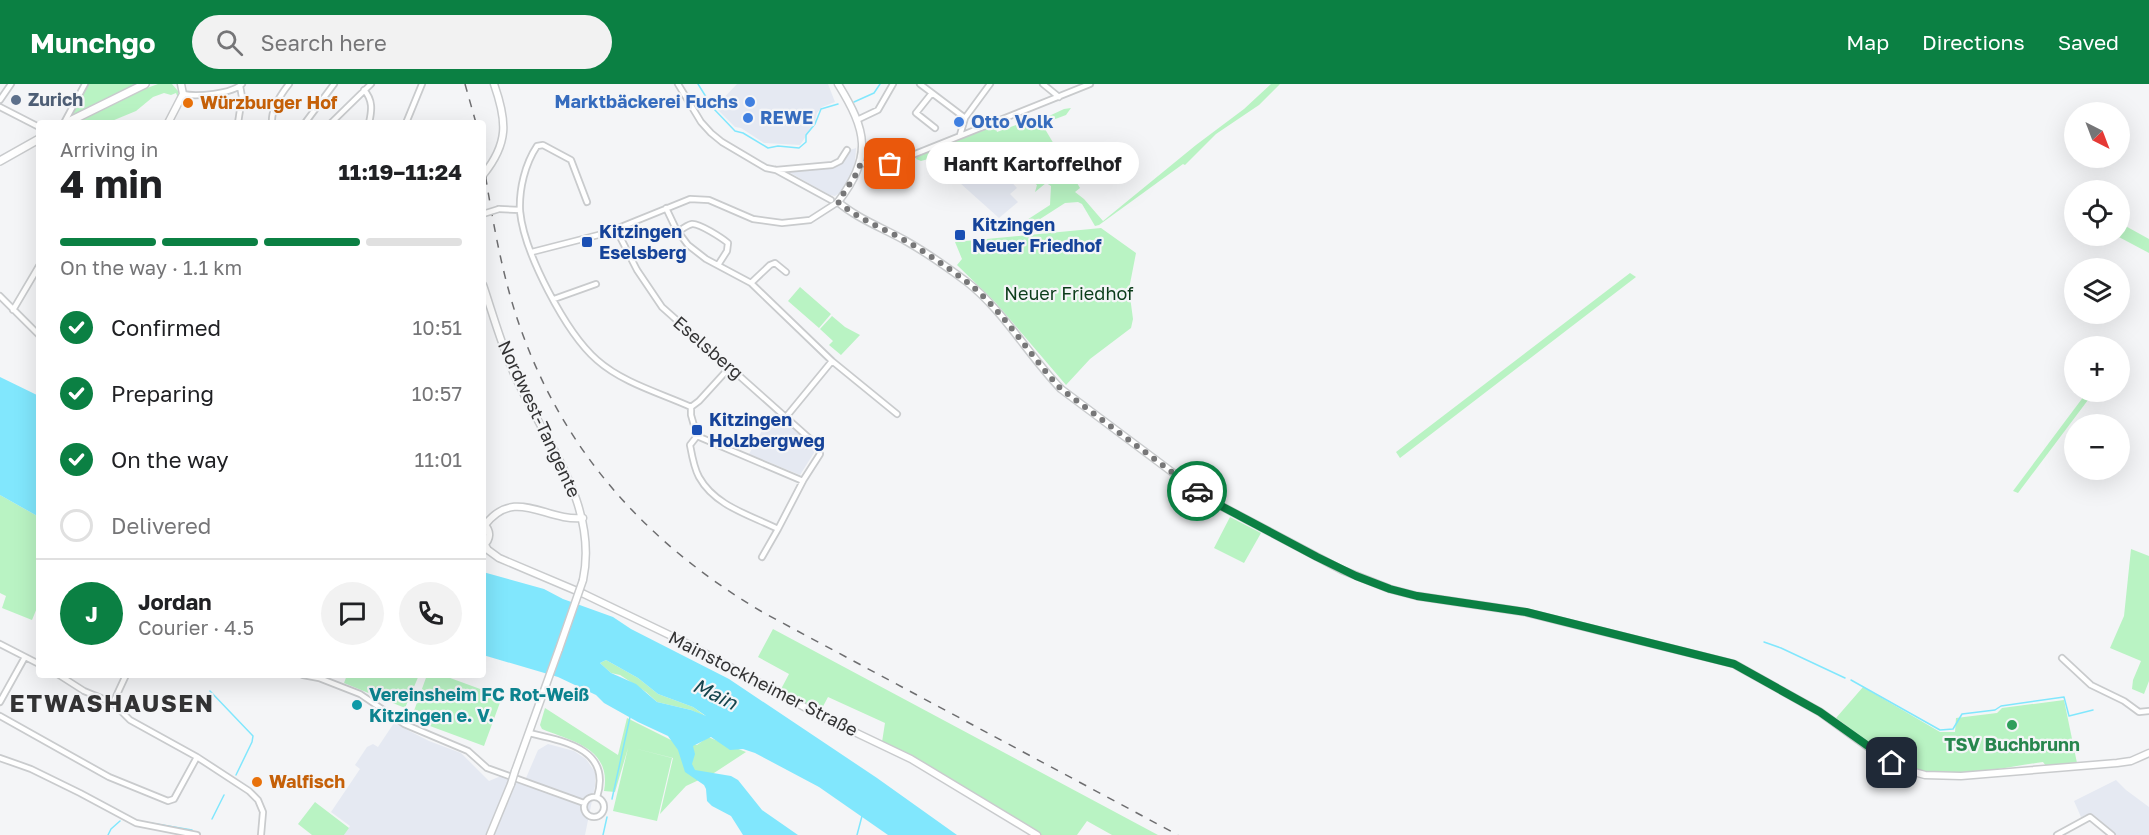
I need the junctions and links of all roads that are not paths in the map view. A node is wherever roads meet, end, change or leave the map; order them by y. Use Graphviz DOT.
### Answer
graph roads {
  1 [pos="11,84"];
  2 [pos="85,84"];
  3 [pos="145,84"];
  4 [pos="181,84"];
  5 [pos="288,84"];
  6 [pos="334,84"];
  7 [pos="371,84"];
  8 [pos="422,84"];
  9 [pos="494,84"];
  10 [pos="678,84"];
  11 [pos="838,84"];
  12 [pos="893,84"];
  13 [pos="920,84"];
  14 [pos="990,84"];
  15 [pos="1043,84"];
  16 [pos="1090,84"];
  17 [pos="241,85"];
  18 [pos="364,90"];
  19 [pos="932,93"];
  20 [pos="183,94"];
  21 [pos="1059,97"];
  22 [pos="0,100"];
  23 [pos="0,107"];
  24 [pos="965,118"];
  25 [pos="69,120"];
  26 [pos="72,120"];
  27 [pos="170,120"];
  28 [pos="238,120"];
  29 [pos="272,120"];
  30 [pos="307,120"];
  31 [pos="335,120"];
  32 [pos="370,120"];
  33 [pos="407,120"];
  34 [pos="857,120"];
  35 [pos="36,125"];
  36 [pos="935,128"];
  37 [pos="960,135"];
  38 [pos="36,141"];
  39 [pos="847,150"];
  40 [pos="0,160"];
  41 [pos="861,163"];
  42 [pos="776,170"];
  43 [pos="486,171"];
  44 [pos="831,200"];
  45 [pos="587,202"];
  46 [pos="838,202"];
  47 [pos="666,208"];
  48 [pos="520,210"];
  49 [pos="486,213"];
  50 [pos="616,229"];
  51 [pos="678,232"];
  52 [pos="532,252"];
  53 [pos="718,265"];
  54 [pos="36,271"];
  55 [pos="786,272"];
  56 [pos="751,283"];
  57 [pos="596,284"];
  58 [pos="486,293"];
  59 [pos="0,296"];
  60 [pos="554,298"];
  61 [pos="13,310"];
  62 [pos="36,332"];
  63 [pos="832,361"];
  64 [pos="730,367"];
  65 [pos="691,407"];
  66 [pos="897,414"];
  67 [pos="786,417"];
  68 [pos="697,436"];
  69 [pos="804,481"];
  70 [pos="583,518"];
  71 [pos="486,523"];
  72 [pos="486,528"];
  73 [pos="778,529"];
  74 [pos="486,542"];
  75 [pos="486,548"];
  76 [pos="762,557"];
  77 [pos="0,644"];
  78 [pos="25,657"];
  79 [pos="2062,658"];
  80 [pos="36,662"];
  81 [pos="64,678"];
  82 [pos="125,678"];
  83 [pos="319,678"];
  84 [pos="0,702"];
  85 [pos="113,702"];
  86 [pos="2149,711"];
  87 [pos="0,716"];
  88 [pos="529,733"];
  89 [pos="2149,753"];
  90 [pos="197,757"];
  91 [pos="0,758"];
  92 [pos="597,797"];
  93 [pos="584,803"];
  94 [pos="197,835"];
  95 [pos="261,835"];
  96 [pos="490,835"];
  97 [pos="1037,835"];
  98 [pos="2057,835"];
  99 [pos="2112,835"];
  1 -- 22 [label="street"];
  2 -- 25 [label="street"];
  3 -- 26 [label="main road"];
  4 -- 20 [label="street"];
  5 -- 29 [label="street"];
  6 -- 30 [label="street"];
  7 -- 18 [label="street"];
  8 -- 33 [label="street"];
  9 -- 43 [label="street"];
  10 -- 42 [label="street"];
  11 -- 34 [label="street"];
  12 -- 34 [label="street"];
  13 -- 19 [label="street"];
  14 -- 24 [label="street"];
  15 -- 21 [label="street"];
  16 -- 21 [label="street"];
  17 -- 20 [label="street"];
  17 -- 28 [label="street"];
  18 -- 31 [label="street"];
  18 -- 32 [label="street"];
  19 -- 24 [label="street"];
  19 -- 36 [label="street"];
  20 -- 27 [label="street"];
  21 -- 37 [label="street"];
  23 -- 35 [label="street"];
  24 -- 37 [label="street"];
  34 -- 41 [label="street"];
  37 -- 41 [label="street"];
  38 -- 40 [label="main road"];
  39 -- 42 [label="street"];
  41 -- 46 [label="street"];
  42 -- 44 [label="street"];
  45 -- 48 [label="street"];
  46 -- 47 [label="street"];
  46 -- 89 [label="street"];
  47 -- 50 [label="street"];
  47 -- 51 [label="street"];
  48 -- 49 [label="street, bridge"];
  48 -- 52 [label="street"];
  50 -- 52 [label="street"];
  50 -- 64 [label="street, Eselsberg"];
  51 -- 53 [label="street"];
  51 -- 53 [label="street"];
  52 -- 60 [label="street"];
  53 -- 56 [label="street"];
  54 -- 61 [label="street"];
  55 -- 56 [label="street"];
  56 -- 63 [label="street"];
  57 -- 60 [label="street"];
  58 -- 70 [label="street, Nordwest-Tangente"];
  59 -- 61 [label="street"];
  60 -- 65 [label="street"];
  61 -- 62 [label="street"];
  63 -- 66 [label="street"];
  63 -- 67 [label="street"];
  64 -- 65 [label="street"];
  64 -- 67 [label="street, Eselsberg"];
  65 -- 68 [label="street"];
  67 -- 69 [label="street, Eselsberg"];
  68 -- 69 [label="street"];
  68 -- 73 [label="street"];
  69 -- 73 [label="street"];
  70 -- 71 [label="street"];
  70 -- 88 [label="street, Nordwest-Tangente, bridge"];
  72 -- 74 [label="street"];
  73 -- 76 [label="street"];
  75 -- 97 [label="street, Mainstockheimer Straße"];
  77 -- 78 [label="street"];
  78 -- 80 [label="street"];
  78 -- 84 [label="street"];
  79 -- 86 [label="street"];
  81 -- 85 [label="street"];
  82 -- 85 [label="street"];
  83 -- 93 [label="street"];
  85 -- 90 [label="street"];
  87 -- 90 [label="street"];
  88 -- 92 [label="street"];
  88 -- 96 [label="street, Nordwest-Tangente, bridge"];
  90 -- 95 [label="street"];
  91 -- 94 [label="street"];
  92 -- 93 [label="street"];
  92 -- 93 [label="street"];
  98 -- 99 [label="street"];
}
